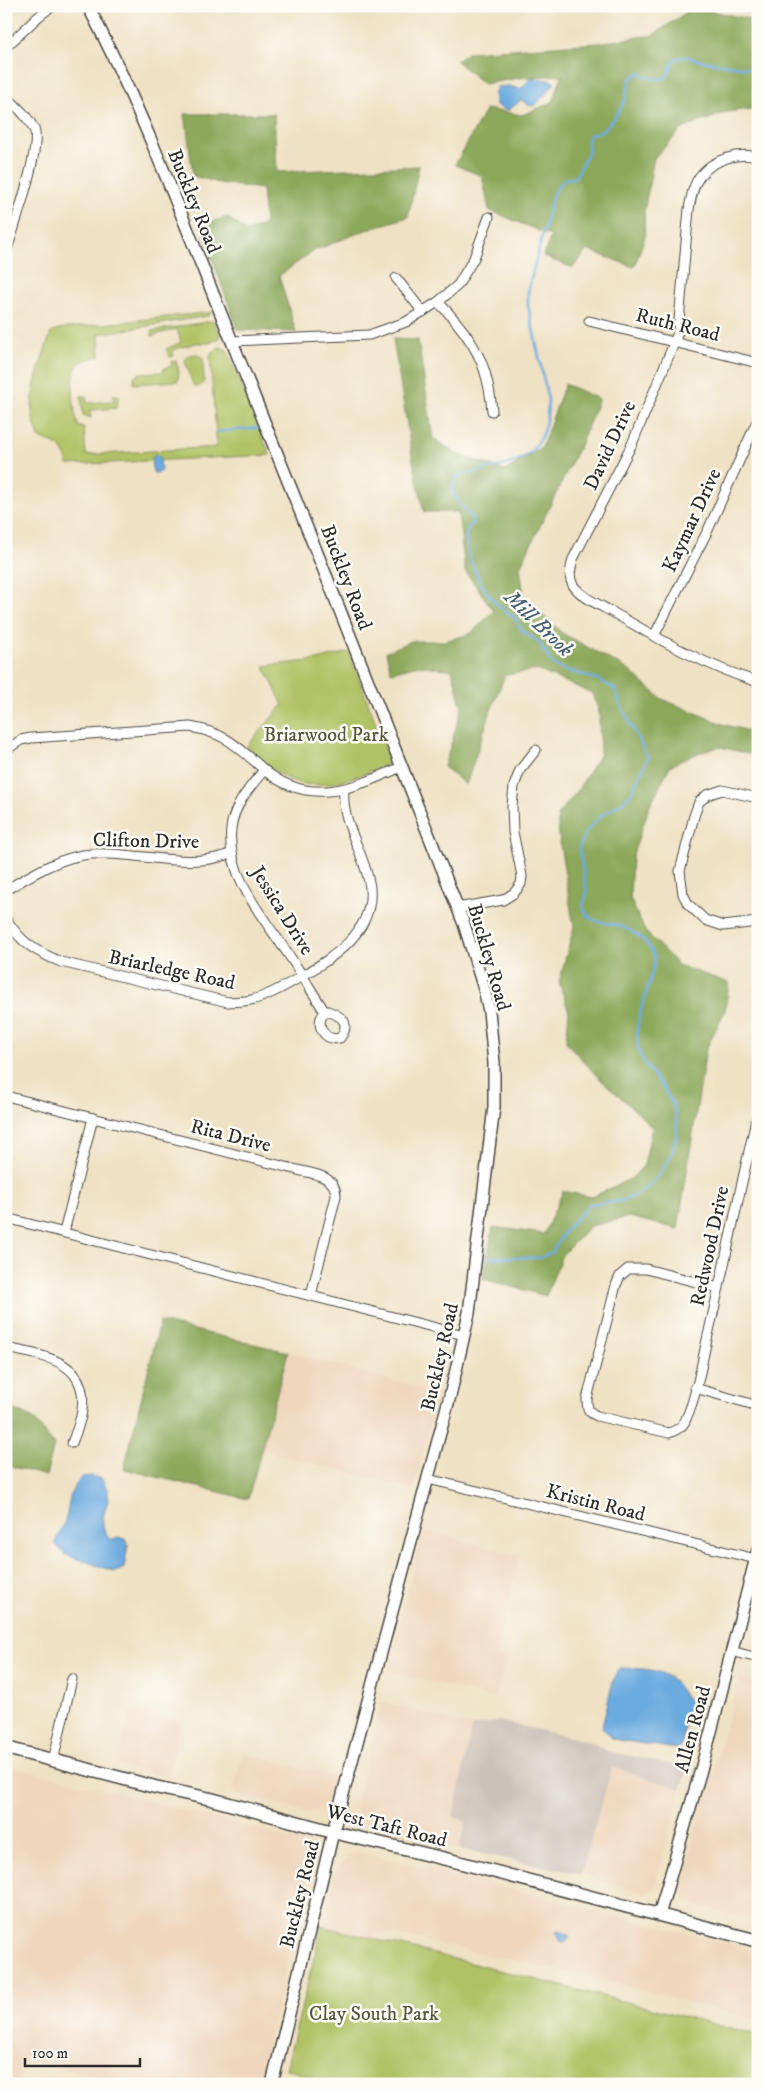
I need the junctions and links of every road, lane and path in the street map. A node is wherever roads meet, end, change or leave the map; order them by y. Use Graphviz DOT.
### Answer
graph roads {
  1 [pos="52,6"];
  2 [pos="88,6"];
  3 [pos="6,48"];
  4 [pos="6,96"];
  5 [pos="758,157"];
  6 [pos="489,217"];
  7 [pos="10,229"];
  8 [pos="6,253"];
  9 [pos="396,278"];
  10 [pos="438,302"];
  11 [pos="423,312"];
  12 [pos="589,321"];
  13 [pos="232,341"];
  14 [pos="675,341"];
  15 [pos="758,363"];
  16 [pos="492,411"];
  17 [pos="758,419"];
  18 [pos="654,636"];
  19 [pos="756,678"];
  20 [pos="6,750"];
  21 [pos="536,750"];
  22 [pos="401,767"];
  23 [pos="264,770"];
  24 [pos="344,790"];
  25 [pos="758,798"];
  26 [pos="232,853"];
  27 [pos="6,890"];
  28 [pos="457,908"];
  29 [pos="6,919"];
  30 [pos="758,922"];
  31 [pos="302,975"];
  32 [pos="325,1012"];
  33 [pos="6,1096"];
  34 [pos="758,1112"];
  35 [pos="93,1118"];
  36 [pos="6,1218"];
  37 [pos="64,1232"];
  38 [pos="719,1288"];
  39 [pos="311,1295"];
  40 [pos="464,1335"];
  41 [pos="6,1348"];
  42 [pos="695,1388"];
  43 [pos="758,1406"];
  44 [pos="72,1443"];
  45 [pos="428,1479"];
  46 [pos="757,1555"];
  47 [pos="732,1651"];
  48 [pos="758,1658"];
  49 [pos="72,1680"];
  50 [pos="6,1748"];
  51 [pos="53,1761"];
  52 [pos="333,1832"];
  53 [pos="659,1916"];
  54 [pos="758,1941"];
  55 [pos="272,2084"];
  1 -- 3 [label="street"];
  2 -- 13 [label="street, Buckley Road"];
  4 -- 7 [label="street"];
  5 -- 14 [label="street, David Drive"];
  6 -- 10 [label="street"];
  7 -- 8 [label="street"];
  9 -- 11 [label="street"];
  10 -- 11 [label="street"];
  10 -- 16 [label="street"];
  11 -- 13 [label="street"];
  12 -- 14 [label="street, Ruth Road"];
  13 -- 22 [label="street, Buckley Road"];
  14 -- 15 [label="street, Ruth Road"];
  14 -- 18 [label="street, David Drive"];
  17 -- 18 [label="street, Kaymar Drive"];
  18 -- 19 [label="street, David Drive"];
  20 -- 23 [label="street"];
  21 -- 28 [label="street"];
  22 -- 24 [label="street"];
  22 -- 28 [label="street, Buckley Road"];
  23 -- 24 [label="street"];
  23 -- 26 [label="street, Jessica Drive"];
  24 -- 31 [label="street, Briarledge Road"];
  25 -- 30 [label="street"];
  26 -- 27 [label="street, Clifton Drive"];
  26 -- 31 [label="street, Jessica Drive"];
  28 -- 40 [label="street, Buckley Road"];
  29 -- 31 [label="street, Briarledge Road"];
  31 -- 32 [label="street, Jessica Drive"];
  33 -- 35 [label="street, Rita Drive"];
  34 -- 38 [label="street, Redwood Drive"];
  35 -- 37 [label="street"];
  35 -- 39 [label="street, Rita Drive"];
  36 -- 37 [label="street"];
  37 -- 39 [label="street"];
  38 -- 42 [label="street, Redwood Drive"];
  38 -- 42 [label="street, Redwood Drive"];
  39 -- 40 [label="street"];
  40 -- 45 [label="street, Buckley Road"];
  41 -- 44 [label="street"];
  42 -- 43 [label="street"];
  45 -- 46 [label="street, Kristin Road"];
  45 -- 52 [label="street, Buckley Road"];
  46 -- 47 [label="street, Allen Road"];
  47 -- 48 [label="street"];
  47 -- 53 [label="street, Allen Road"];
  49 -- 51 [label="street"];
  50 -- 51 [label="main road, West Taft Road"];
  51 -- 52 [label="main road, West Taft Road"];
  52 -- 53 [label="main road, West Taft Road"];
  52 -- 55 [label="street, Buckley Road"];
  53 -- 54 [label="main road, West Taft Road"];
}
